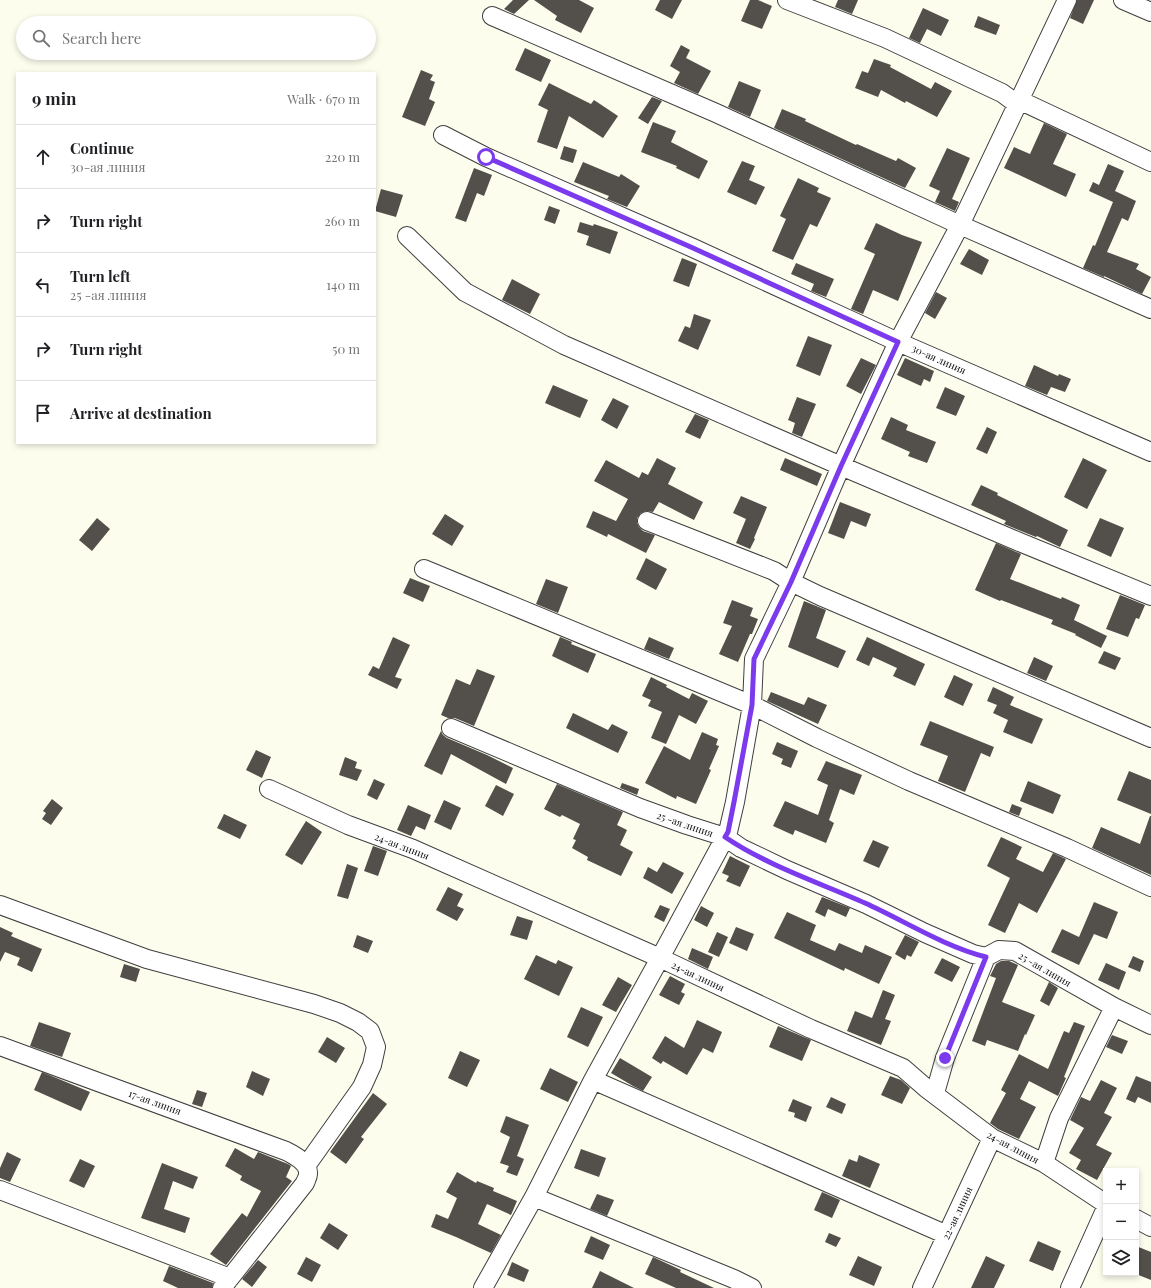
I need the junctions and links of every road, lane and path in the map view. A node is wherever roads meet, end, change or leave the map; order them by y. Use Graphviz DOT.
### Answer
graph roads {
  1 [pos="787,0"];
  2 [pos="1067,0"];
  3 [pos="1123,0"];
  4 [pos="1151,12"];
  5 [pos="492,16"];
  6 [pos="1018,102"];
  7 [pos="443,135"];
  8 [pos="1151,162"];
  9 [pos="960,225"];
  10 [pos="407,236"];
  11 [pos="1151,309"];
  12 [pos="898,342"];
  13 [pos="1151,452"];
  14 [pos="841,466"];
  15 [pos="647,521"];
  16 [pos="424,569"];
  17 [pos="791,582"];
  18 [pos="1151,596"];
  19 [pos="752,705"];
  20 [pos="451,728"];
  21 [pos="1151,738"];
  22 [pos="269,789"];
  23 [pos="725,837"];
  24 [pos="1151,887"];
  25 [pos="0,905"];
  26 [pos="986,957"];
  27 [pos="660,958"];
  28 [pos="1114,1007"];
  29 [pos="1151,1025"];
  30 [pos="0,1046"];
  31 [pos="593,1080"];
  32 [pos="935,1094"];
  33 [pos="992,1138"];
  34 [pos="1044,1163"];
  35 [pos="306,1166"];
  36 [pos="0,1190"];
  37 [pos="534,1197"];
  38 [pos="1103,1202"];
  39 [pos="1103,1215"];
  40 [pos="1139,1221"];
  41 [pos="1151,1227"];
  42 [pos="947,1235"];
  43 [pos="226,1283"];
  44 [pos="483,1288"];
  45 [pos="752,1288"];
  46 [pos="922,1288"];
  47 [pos="1070,1288"];
  1 -- 6 [label="street"];
  2 -- 6 [label="street"];
  3 -- 4 [label="street"];
  5 -- 9 [label="street"];
  6 -- 8 [label="street"];
  6 -- 9 [label="street"];
  7 -- 12 [label="street, 30-ая линия"];
  9 -- 11 [label="street"];
  9 -- 12 [label="street"];
  10 -- 14 [label="street"];
  12 -- 13 [label="street, 30-ая линия"];
  12 -- 14 [label="street"];
  14 -- 17 [label="street"];
  14 -- 18 [label="street"];
  15 -- 17 [label="street"];
  16 -- 19 [label="street"];
  17 -- 19 [label="street"];
  17 -- 21 [label="street"];
  19 -- 23 [label="street"];
  19 -- 24 [label="street"];
  20 -- 23 [label="street, 25 -ая линия"];
  22 -- 27 [label="street, 24-ая линия"];
  23 -- 26 [label="street, 25 -ая линия"];
  23 -- 27 [label="street"];
  25 -- 35 [label="street"];
  26 -- 28 [label="street, 25 -ая линия"];
  26 -- 32 [label="street"];
  27 -- 31 [label="street"];
  27 -- 32 [label="street, 24-ая линия"];
  28 -- 29 [label="street, 25 -ая линия"];
  28 -- 34 [label="street"];
  30 -- 35 [label="street, 17-ая линия"];
  31 -- 37 [label="street"];
  31 -- 42 [label="street"];
  32 -- 33 [label="street, 24-ая линия"];
  33 -- 34 [label="street, 24-ая линия"];
  33 -- 42 [label="street, 22-ая линия"];
  34 -- 38 [label="street, 24-ая линия"];
  35 -- 43 [label="street"];
  36 -- 43 [label="street"];
  37 -- 44 [label="street"];
  37 -- 45 [label="street"];
  39 -- 47 [label="street"];
  40 -- 41 [label="street"];
  42 -- 46 [label="street, 22-ая линия"];
}
